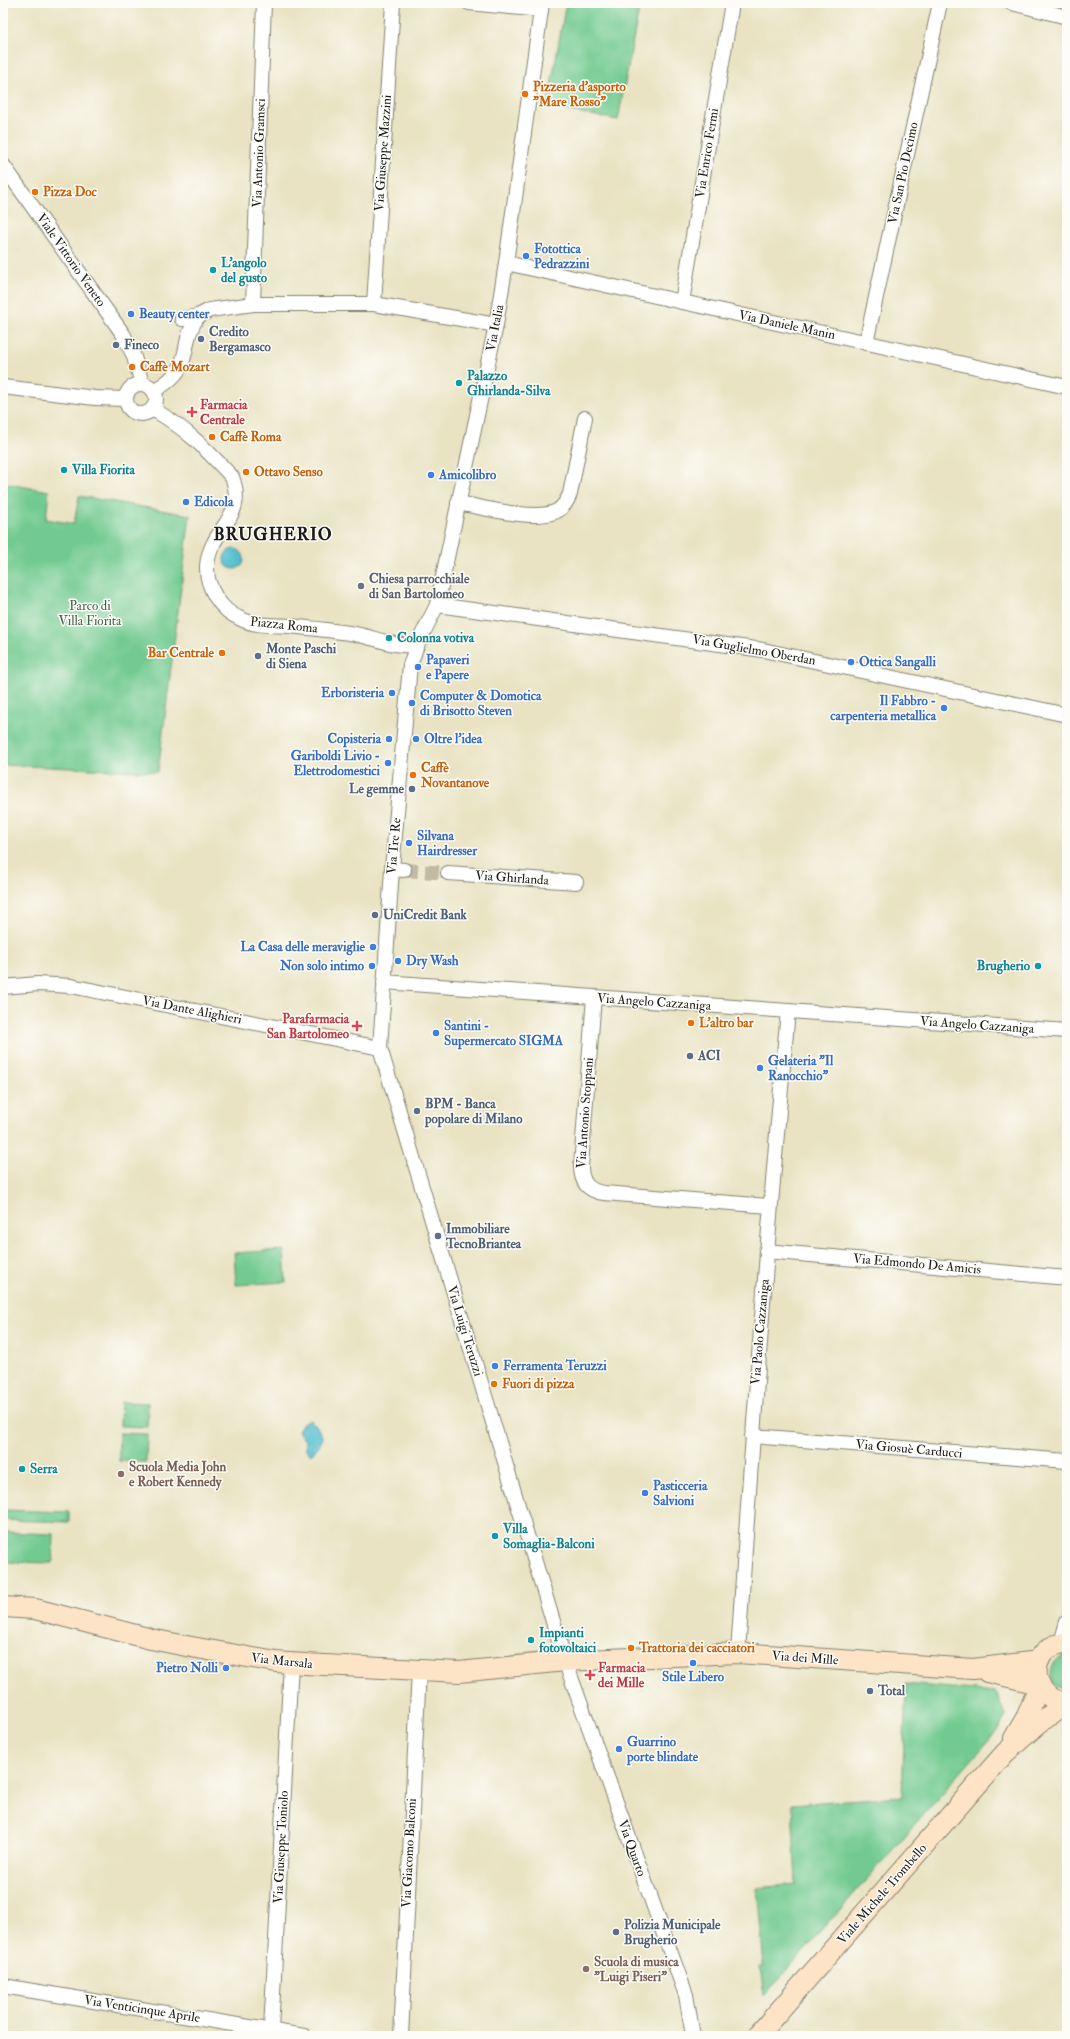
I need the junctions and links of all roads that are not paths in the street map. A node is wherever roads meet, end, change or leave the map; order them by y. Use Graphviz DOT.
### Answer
graph roads {
  1 [pos="264,3"];
  2 [pos="393,3"];
  3 [pos="469,3"];
  4 [pos="732,3"];
  5 [pos="940,3"];
  6 [pos="1012,3"];
  7 [pos="542,7"];
  8 [pos="1067,16"];
  9 [pos="3,165"];
  10 [pos="506,263"];
  11 [pos="682,302"];
  12 [pos="253,304"];
  13 [pos="374,304"];
  14 [pos="110,316"];
  15 [pos="198,316"];
  16 [pos="182,319"];
  17 [pos="126,322"];
  18 [pos="496,325"];
  19 [pos="866,343"];
  20 [pos="142,383"];
  21 [pos="3,387"];
  22 [pos="1067,387"];
  23 [pos="155,390"];
  24 [pos="126,399"];
  25 [pos="152,409"];
  26 [pos="585,418"];
  27 [pos="458,503"];
  28 [pos="437,605"];
  29 [pos="417,645"];
  30 [pos="1067,715"];
  31 [pos="448,873"];
  32 [pos="576,882"];
  33 [pos="384,982"];
  34 [pos="3,987"];
  35 [pos="594,997"];
  36 [pos="788,1011"];
  37 [pos="1067,1031"];
  38 [pos="380,1048"];
  39 [pos="770,1206"];
  40 [pos="766,1251"];
  41 [pos="1067,1278"];
  42 [pos="752,1436"];
  43 [pos="1067,1461"];
  44 [pos="3,1607"];
  45 [pos="1067,1622"];
  46 [pos="1064,1643"];
  47 [pos="738,1653"];
  48 [pos="565,1661"];
  49 [pos="1038,1661"];
  50 [pos="291,1663"];
  51 [pos="973,1669"];
  52 [pos="419,1670"];
  53 [pos="1039,1685"];
  54 [pos="1067,1703"];
  55 [pos="1005,1753"];
  56 [pos="3,1986"];
  57 [pos="271,2030"];
  58 [pos="304,2036"];
  59 [pos="401,2036"];
  60 [pos="693,2036"];
  61 [pos="758,2036"];
  1 -- 12 [label="street, Via Antonio Gramsci"];
  2 -- 13 [label="street, Via Giuseppe Mazzini"];
  3 -- 7 [label="street"];
  4 -- 11 [label="street, Via Enrico Fermi"];
  5 -- 19 [label="street, Via San Pio Decimo"];
  6 -- 8 [label="street"];
  7 -- 10 [label="street, Via Italia"];
  9 -- 14 [label="street, Viale Vittorio Veneto"];
  10 -- 11 [label="street, Via Daniele Manin"];
  10 -- 18 [label="street, Via Italia"];
  11 -- 19 [label="street, Via Daniele Manin"];
  12 -- 13 [label="street"];
  12 -- 15 [label="street"];
  13 -- 18 [label="street"];
  14 -- 17 [label="street"];
  14 -- 20 [label="street, Viale Vittorio Veneto"];
  15 -- 16 [label="street"];
  15 -- 23 [label="street"];
  18 -- 27 [label="street, Via Italia"];
  19 -- 22 [label="street, Via Daniele Manin"];
  20 -- 23 [label="street"];
  20 -- 24 [label="street"];
  21 -- 24 [label="street"];
  23 -- 25 [label="street"];
  24 -- 25 [label="street"];
  25 -- 29 [label="street, Piazza Roma"];
  26 -- 27 [label="street"];
  27 -- 28 [label="street, Via Italia"];
  28 -- 29 [label="street, Via Italia"];
  28 -- 30 [label="street, Via Guglielmo Oberdan"];
  29 -- 33 [label="street, Via Tre Re"];
  31 -- 32 [label="street, Via Ghirlanda"];
  33 -- 35 [label="street, Via Angelo Cazzaniga"];
  33 -- 38 [label="street, Via Tre Re"];
  34 -- 38 [label="street, Via Dante Alighieri"];
  35 -- 36 [label="street, Via Angelo Cazzaniga"];
  35 -- 39 [label="street, Via Antonio Stoppani"];
  36 -- 37 [label="street, Via Angelo Cazzaniga"];
  36 -- 39 [label="street, Via Paolo Cazzaniga"];
  38 -- 48 [label="street, Via Luigi Teruzzi"];
  39 -- 40 [label="street, Via Paolo Cazzaniga"];
  40 -- 41 [label="street, Via Edmondo De Amicis"];
  40 -- 42 [label="street, Via Paolo Cazzaniga"];
  42 -- 43 [label="street, Via Giosuè Carducci"];
  42 -- 47 [label="street, Via Paolo Cazzaniga"];
  44 -- 50 [label="main road, Via Marsala"];
  45 -- 46 [label="street"];
  46 -- 49 [label="main road"];
  47 -- 48 [label="main road, Via dei Mille"];
  47 -- 51 [label="main road, Via dei Mille"];
  48 -- 52 [label="main road, Via Marsala"];
  48 -- 60 [label="street, Via Quarto"];
  49 -- 51 [label="main road, Via dei Mille"];
  49 -- 53 [label="main road"];
  50 -- 52 [label="main road, Via Marsala"];
  50 -- 57 [label="street, Via Giuseppe Toniolo"];
  51 -- 53 [label="main road, Via dei Mille"];
  52 -- 59 [label="street, Via Giacomo Balconi"];
  53 -- 54 [label="main road"];
  53 -- 55 [label="main road, Viale Michele Trombello"];
  54 -- 55 [label="main road, Viale Michele Trombello"];
  55 -- 61 [label="main road, Viale Michele Trombello"];
  56 -- 57 [label="street, Via Venticinque Aprile"];
  57 -- 58 [label="street, Via Venticinque Aprile"];
}
